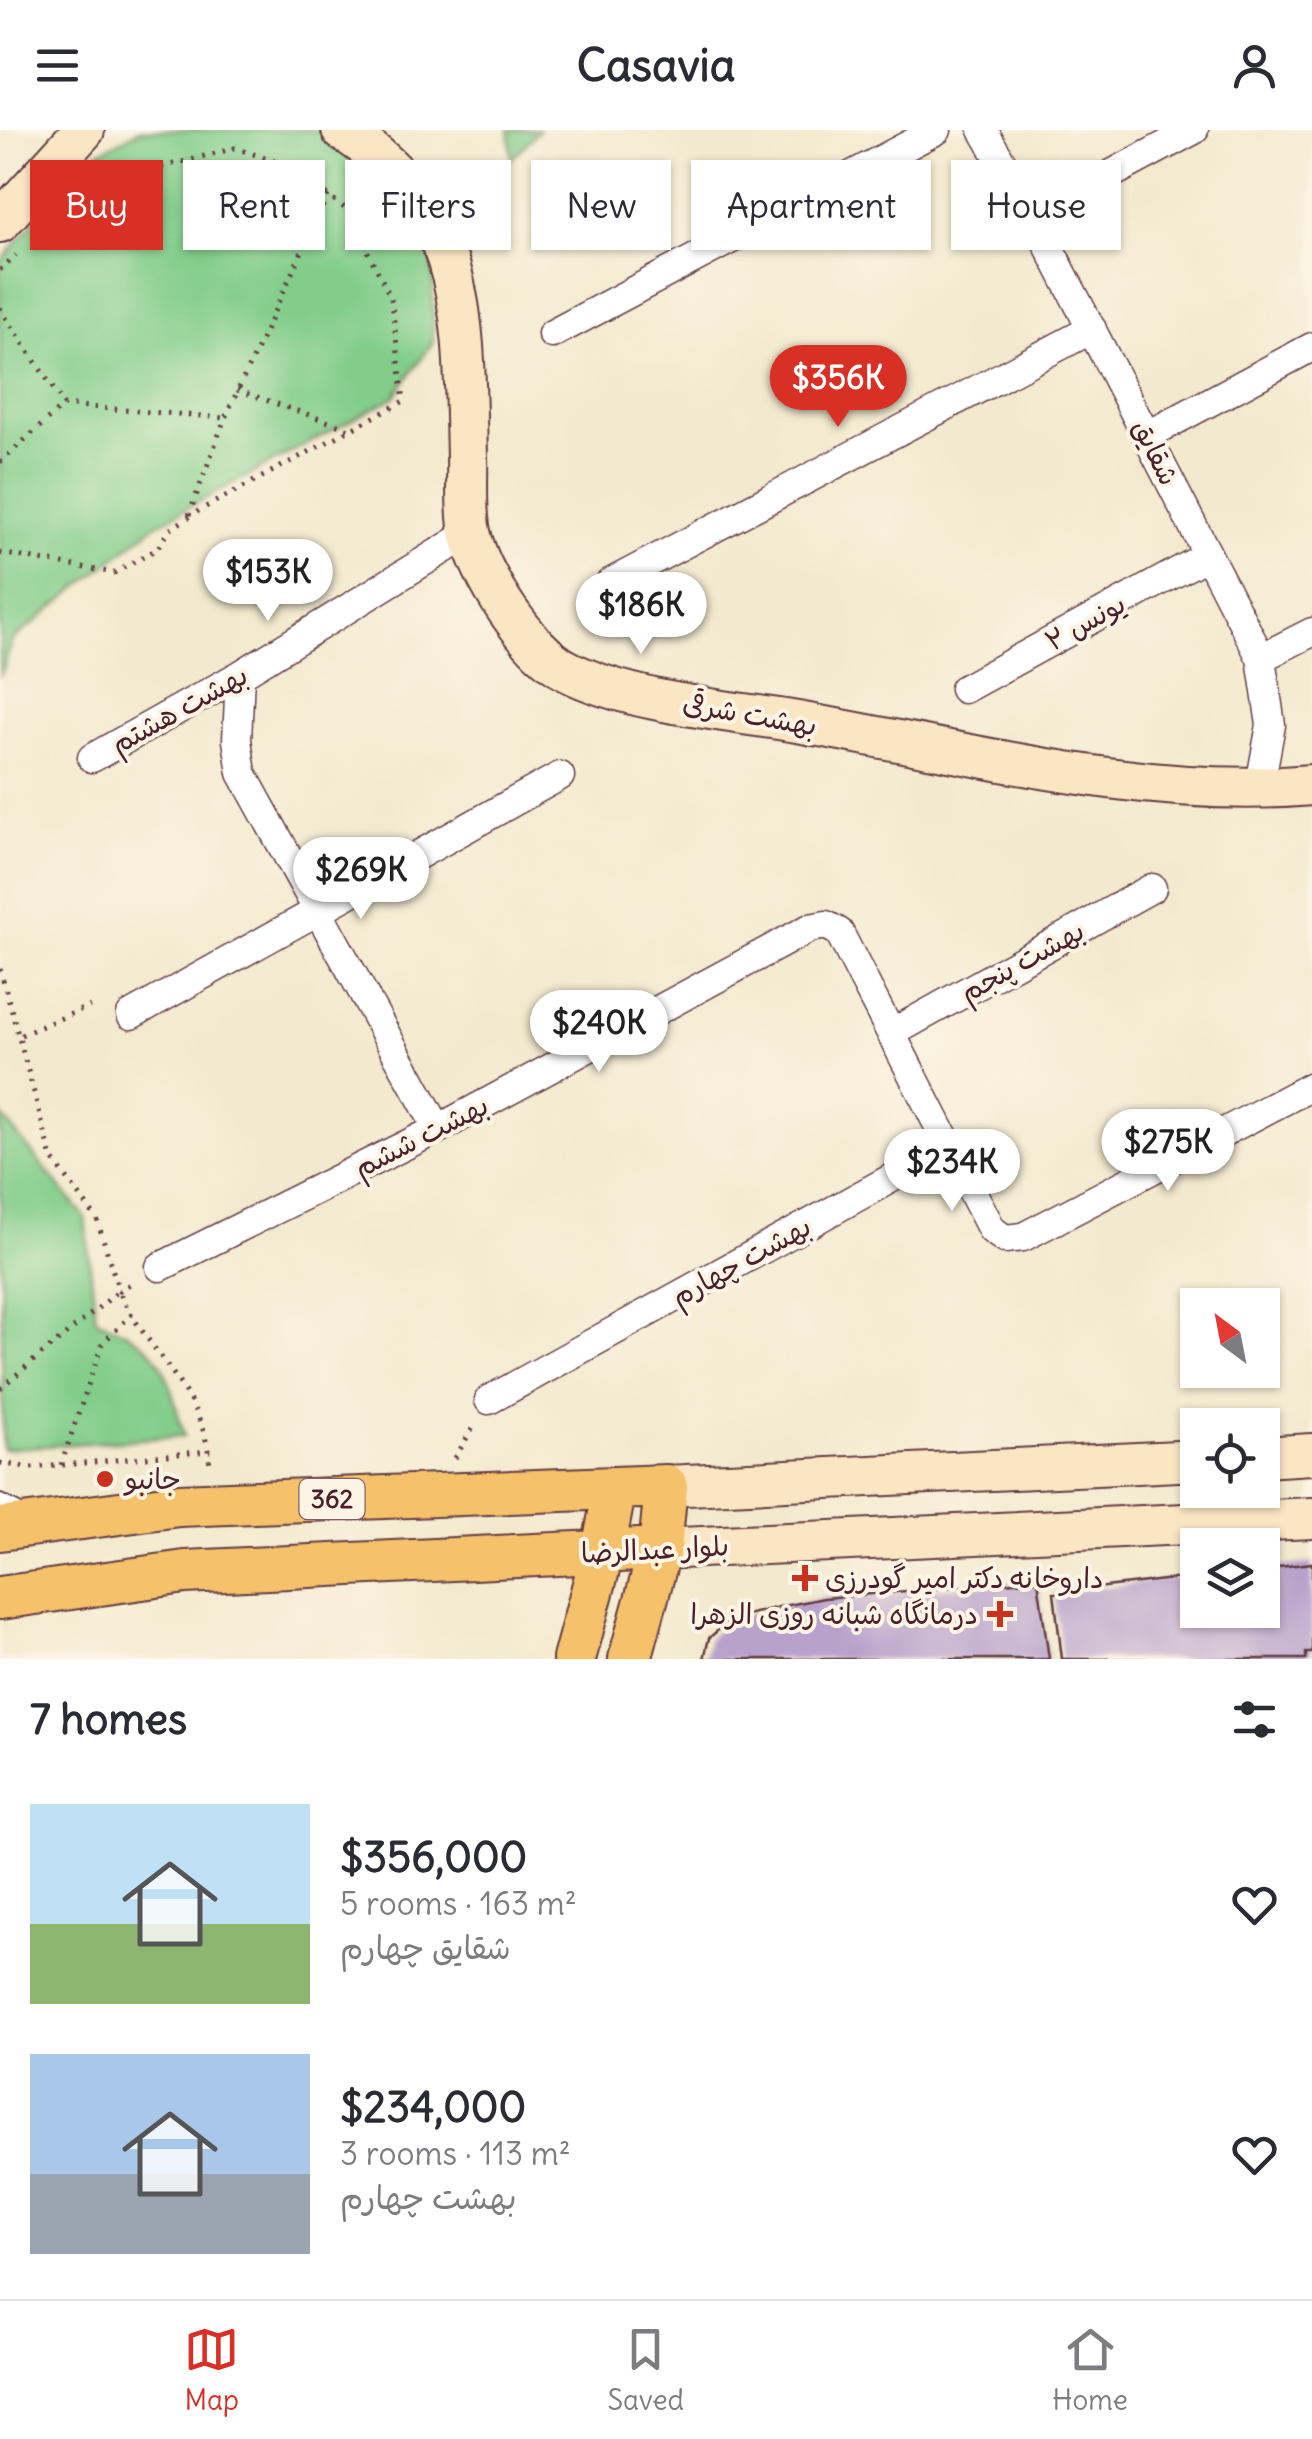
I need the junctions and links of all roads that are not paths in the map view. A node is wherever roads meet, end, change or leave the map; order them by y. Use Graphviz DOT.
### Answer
graph roads {
  1 [pos="84,130"];
  2 [pos="342,130"];
  3 [pos="936,130"];
  4 [pos="982,130"];
  5 [pos="1194,130"];
  6 [pos="1000,160"];
  7 [pos="1121,169"];
  8 [pos="0,222"];
  9 [pos="1051,250"];
  10 [pos="1092,329"];
  11 [pos="552,334"];
  12 [pos="1312,347"];
  13 [pos="1148,435"];
  14 [pos="470,533"];
  15 [pos="1206,556"];
  16 [pos="610,583"];
  17 [pos="1312,632"];
  18 [pos="1261,658"];
  19 [pos="240,675"];
  20 [pos="964,689"];
  21 [pos="92,758"];
  22 [pos="560,776"];
  23 [pos="1312,785"];
  24 [pos="1258,790"];
  25 [pos="1152,888"];
  26 [pos="320,912"];
  27 [pos="131,1015"];
  28 [pos="892,1034"];
  29 [pos="1312,1086"];
  30 [pos="438,1129"];
  31 [pos="950,1146"];
  32 [pos="160,1267"];
  33 [pos="489,1400"];
  34 [pos="1312,1454"];
  35 [pos="1280,1456"];
  36 [pos="1180,1461"];
  37 [pos="666,1486"];
  38 [pos="615,1488"];
  39 [pos="0,1502"];
  40 [pos="1312,1518"];
  41 [pos="20,1526"];
  42 [pos="660,1548"];
  43 [pos="604,1551"];
  44 [pos="0,1598"];
  45 [pos="586,1616"];
  46 [pos="634,1643"];
  47 [pos="574,1659"];
  1 -- 8 [label="main road"];
  2 -- 14 [label="main road, بهشت شرقی"];
  3 -- 11 [label="street"];
  4 -- 6 [label="street, شقایق"];
  5 -- 7 [label="street"];
  9 -- 10 [label="street, شقایق"];
  10 -- 13 [label="street, شقایق"];
  10 -- 16 [label="street"];
  12 -- 13 [label="street"];
  13 -- 15 [label="street, شقایق"];
  14 -- 19 [label="street, بهشت هشتم"];
  14 -- 24 [label="main road, بهشت شرقی"];
  15 -- 18 [label="street, شقایق"];
  15 -- 20 [label="street, یونس ۲"];
  17 -- 18 [label="street"];
  18 -- 24 [label="street, شقایق"];
  19 -- 21 [label="street, بهشت هشتم"];
  19 -- 26 [label="street"];
  22 -- 26 [label="street"];
  23 -- 24 [label="main road, بهشت شرقی"];
  25 -- 28 [label="street, بهشت پنجم"];
  26 -- 27 [label="street"];
  26 -- 30 [label="street"];
  28 -- 30 [label="street, بهشت ششم"];
  28 -- 31 [label="street, بهشت ششم"];
  29 -- 31 [label="street"];
  30 -- 32 [label="street, بهشت ششم"];
  31 -- 33 [label="street, بهشت چهارم"];
  34 -- 35 [label="main road"];
  36 -- 37 [label="main road, 362"];
  37 -- 38 [label="main road, 362"];
  37 -- 42 [label="main road"];
  38 -- 41 [label="main road, 362"];
  38 -- 43 [label="main road"];
  39 -- 41 [label="lane"];
  40 -- 42 [label="main road, بلوار عبدالرضا"];
  42 -- 43 [label="main road, بلوار عبدالرضا"];
  42 -- 46 [label="main road"];
  43 -- 44 [label="main road, بلوار عبدالرضا"];
  43 -- 45 [label="main road"];
  45 -- 46 [label="main road"];
  45 -- 47 [label="main road"];
}
